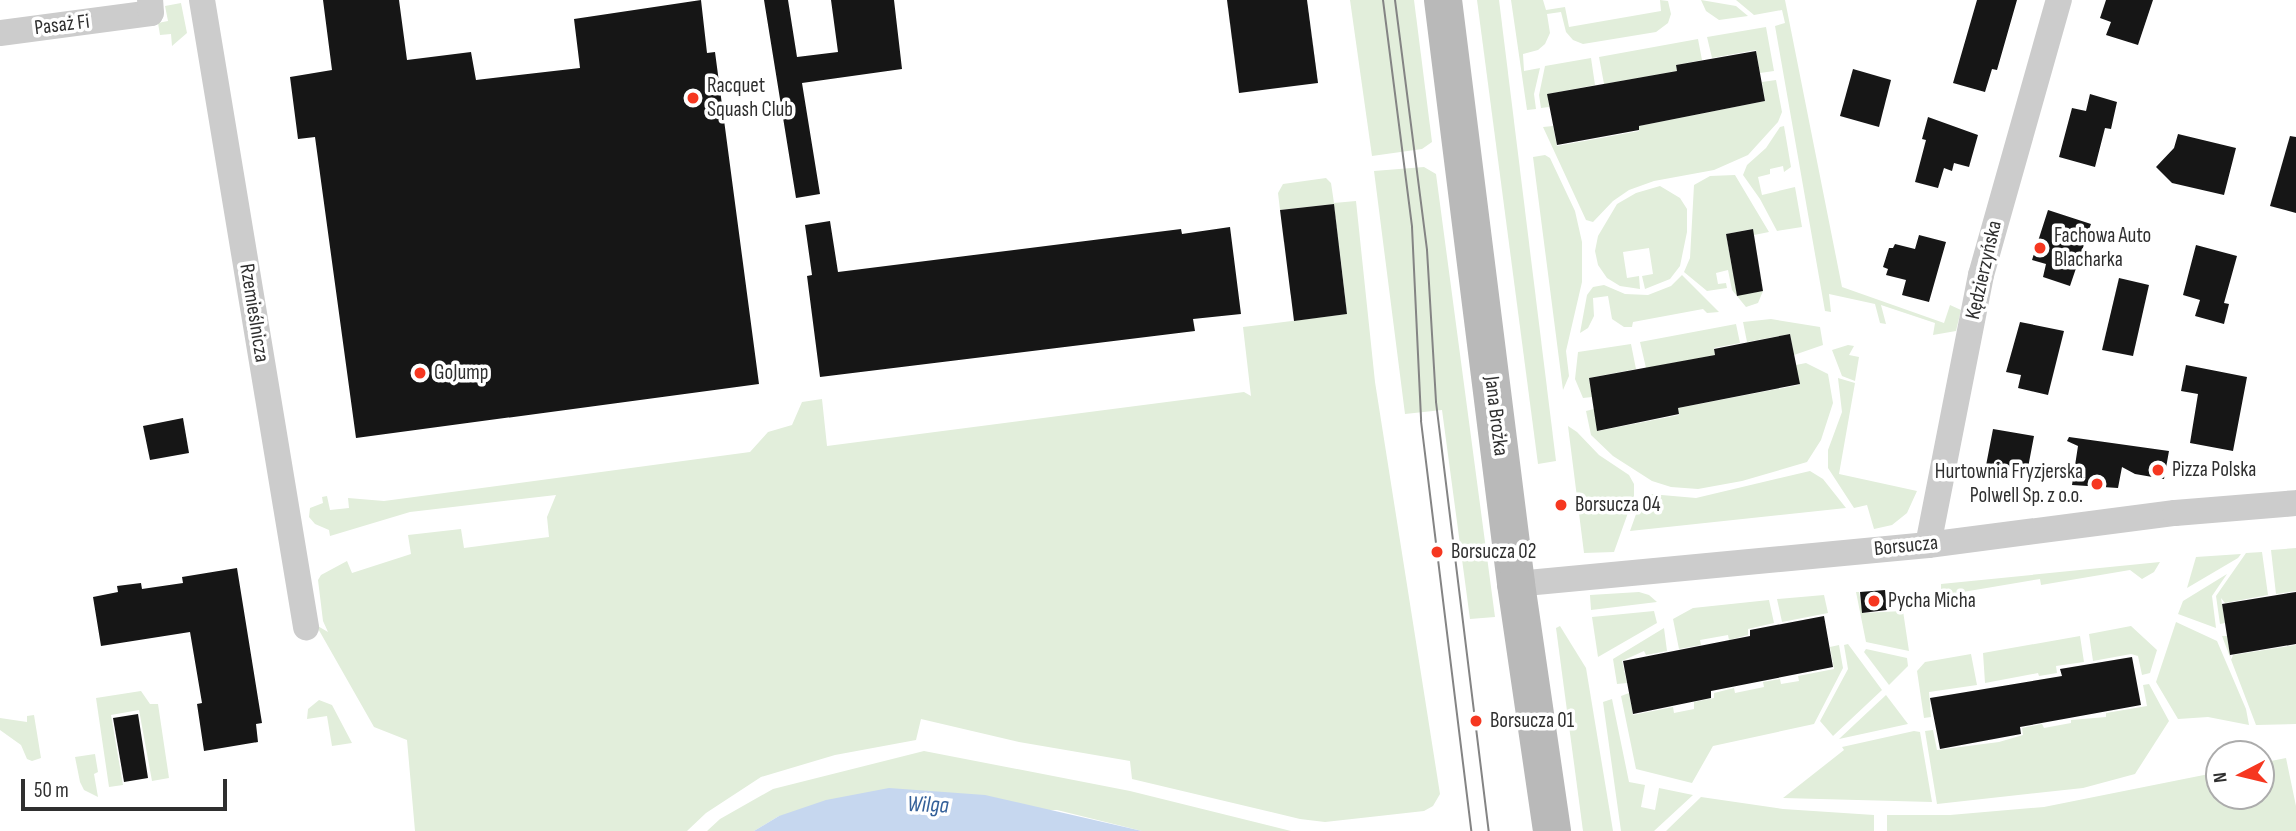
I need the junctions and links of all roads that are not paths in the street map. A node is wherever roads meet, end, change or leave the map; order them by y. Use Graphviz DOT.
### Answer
graph roads {
  1 [pos="150,0"];
  2 [pos="202,0"];
  3 [pos="1443,0"];
  4 [pos="2059,0"];
  5 [pos="0,33"];
  6 [pos="2296,503"];
  7 [pos="1928,545"];
  8 [pos="1516,584"];
  9 [pos="306,626"];
  10 [pos="1552,831"];
  1 -- 5 [label="street, Pasaż Fi"];
  2 -- 9 [label="street, Rzemieślnicza"];
  3 -- 8 [label="main road, Jana Brożka"];
  4 -- 7 [label="street, Kędzierzyńska"];
  6 -- 7 [label="street, Borsucza"];
  7 -- 8 [label="street, Borsucza"];
  8 -- 10 [label="main road, Jana Brożka"];
}
